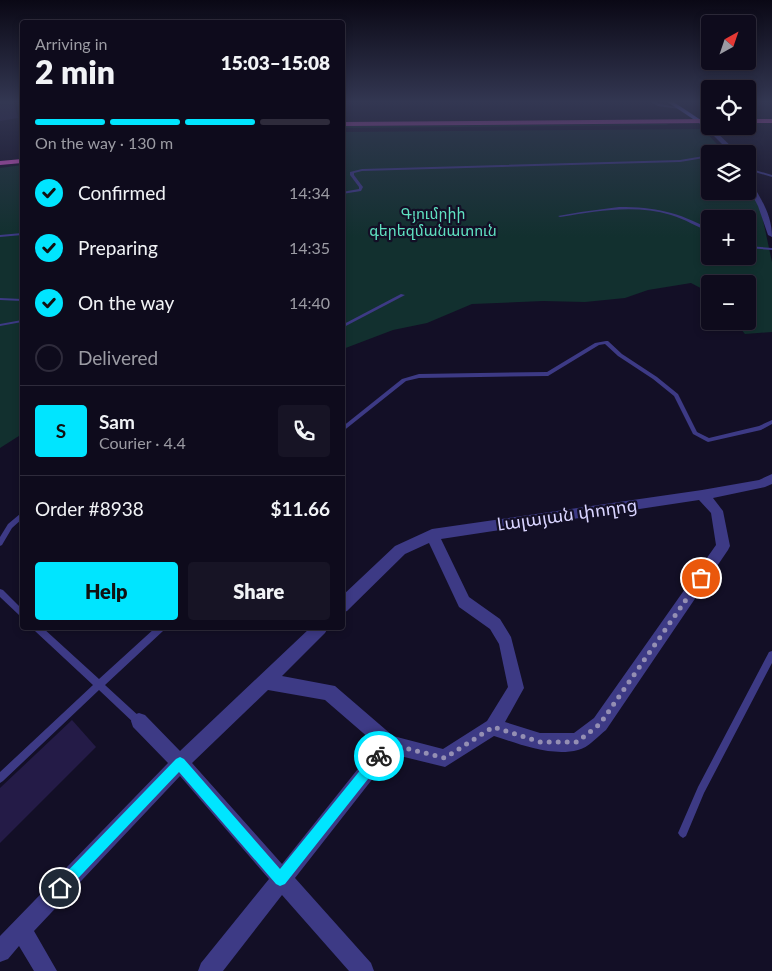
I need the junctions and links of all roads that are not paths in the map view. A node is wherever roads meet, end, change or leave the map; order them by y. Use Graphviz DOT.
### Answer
graph roads {
  1 [pos="701,157"];
  2 [pos="20,161"];
  3 [pos="0,163"];
  4 [pos="756,171"];
  5 [pos="772,176"];
  6 [pos="345,192"];
  7 [pos="756,196"];
  8 [pos="560,216"];
  9 [pos="701,227"];
  10 [pos="20,234"];
  11 [pos="772,235"];
  12 [pos="0,236"];
  13 [pos="756,248"];
  14 [pos="772,249"];
  15 [pos="403,294"];
  16 [pos="0,299"];
  17 [pos="20,300"];
  18 [pos="20,321"];
  19 [pos="0,325"];
  20 [pos="345,325"];
  21 [pos="772,422"];
  22 [pos="345,428"];
  23 [pos="772,479"];
  24 [pos="702,495"];
  25 [pos="20,518"];
  26 [pos="432,535"];
  27 [pos="0,542"];
  28 [pos="0,592"];
  29 [pos="345,603"];
  30 [pos="20,611"];
  31 [pos="40,630"];
  32 [pos="158,630"];
  33 [pos="318,630"];
  34 [pos="772,655"];
  35 [pos="265,681"];
  36 [pos="98,686"];
  37 [pos="139,721"];
  38 [pos="493,727"];
  39 [pos="389,744"];
  40 [pos="180,763"];
  41 [pos="0,778"];
  42 [pos="682,832"];
  43 [pos="280,879"];
  44 [pos="21,929"];
  45 [pos="0,951"];
  46 [pos="46,971"];
  47 [pos="209,971"];
  48 [pos="362,971"];
  1 -- 6 [label="lane"];
  2 -- 3 [label="highway"];
  4 -- 5 [label="lane"];
  7 -- 11 [label="street"];
  8 -- 9 [label="lane"];
  10 -- 12 [label="lane"];
  13 -- 14 [label="lane"];
  15 -- 20 [label="lane"];
  16 -- 17 [label="lane"];
  18 -- 19 [label="lane"];
  21 -- 22 [label="lane"];
  23 -- 24 [label="street, Լալայան փողոց"];
  24 -- 26 [label="street, Լալայան փողոց"];
  24 -- 38 [label="street"];
  25 -- 27 [label="lane"];
  26 -- 29 [label="street, Լալայան փողոց"];
  26 -- 38 [label="street"];
  28 -- 30 [label="lane"];
  31 -- 36 [label="lane"];
  32 -- 36 [label="lane"];
  33 -- 35 [label="street"];
  34 -- 42 [label="lane"];
  35 -- 39 [label="street"];
  35 -- 40 [label="street"];
  36 -- 37 [label="lane"];
  36 -- 41 [label="lane"];
  37 -- 40 [label="street"];
  38 -- 39 [label="street"];
  39 -- 43 [label="street"];
  40 -- 43 [label="street"];
  40 -- 44 [label="street"];
  43 -- 47 [label="street"];
  43 -- 48 [label="street"];
  44 -- 45 [label="street"];
  44 -- 46 [label="street"];
}
